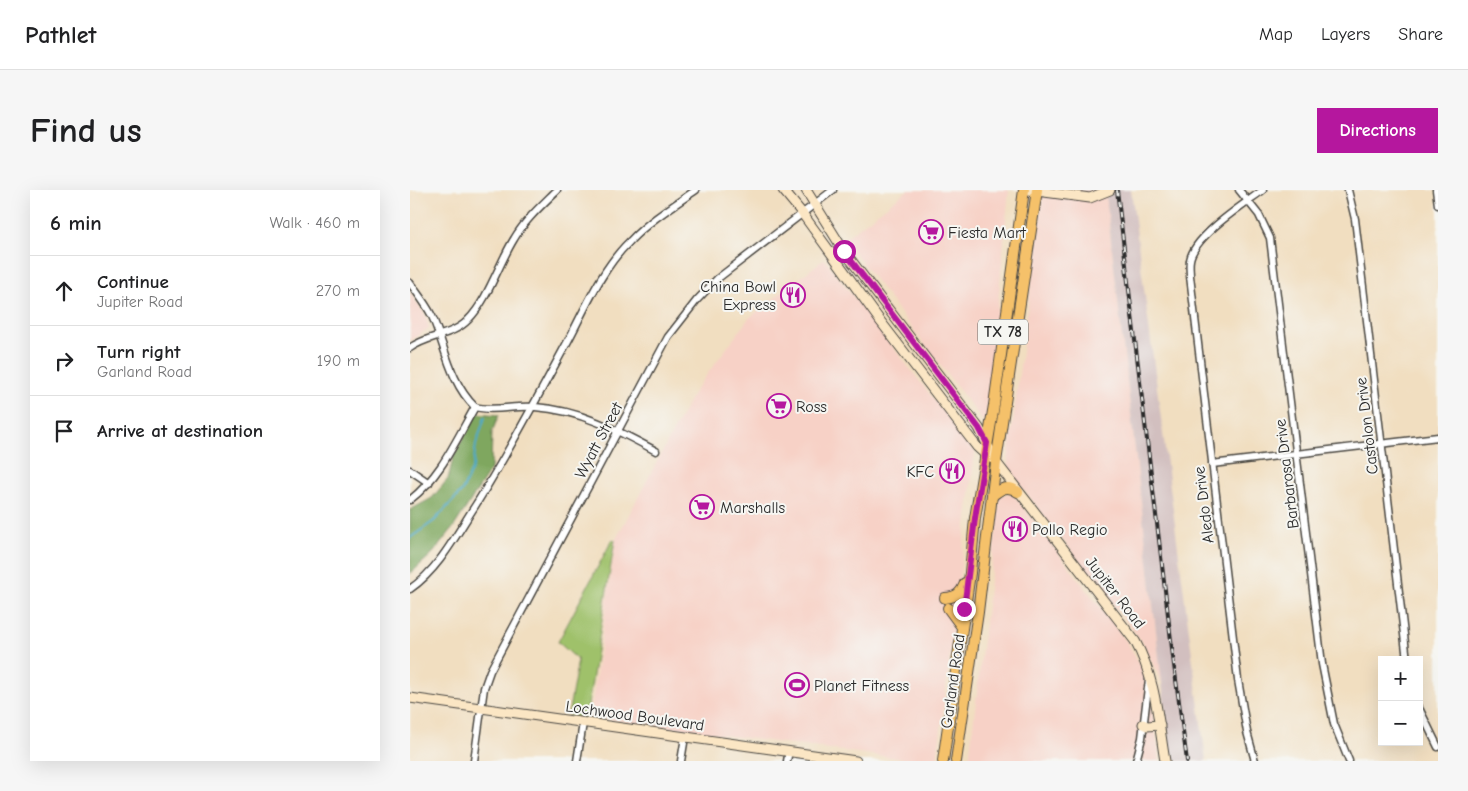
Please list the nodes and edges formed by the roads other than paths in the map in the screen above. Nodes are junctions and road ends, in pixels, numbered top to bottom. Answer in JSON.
{"nodes":[{"id":1,"x":557,"y":190,"type":"edge"},
{"id":2,"x":696,"y":190,"type":"edge"},
{"id":3,"x":783,"y":190,"type":"edge"},
{"id":4,"x":806,"y":190,"type":"edge"},
{"id":5,"x":833,"y":190,"type":"edge"},
{"id":6,"x":1024,"y":190,"type":"edge"},
{"id":7,"x":1034,"y":190,"type":"edge"},
{"id":8,"x":1100,"y":190,"type":"edge"},
{"id":9,"x":1110,"y":190,"type":"edge"},
{"id":10,"x":1240,"y":190,"type":"edge"},
{"id":11,"x":1263,"y":190,"type":"edge"},
{"id":12,"x":1348,"y":190,"type":"edge"},
{"id":13,"x":1436,"y":190,"type":"edge"},
{"id":14,"x":1080,"y":197,"type":"junction"},
{"id":15,"x":1248,"y":201,"type":"junction"},
{"id":16,"x":815,"y":204,"type":"junction"},
{"id":17,"x":1438,"y":205,"type":"edge"},
{"id":18,"x":802,"y":213,"type":"junction"},
{"id":19,"x":1013,"y":260,"type":"junction"},
{"id":20,"x":1026,"y":262,"type":"junction"},
{"id":21,"x":858,"y":270,"type":"junction"},
{"id":22,"x":850,"y":281,"type":"junction"},
{"id":23,"x":410,"y":283,"type":"edge"},
{"id":24,"x":439,"y":334,"type":"junction"},
{"id":25,"x":1001,"y":346,"type":"junction"},
{"id":26,"x":410,"y":348,"type":"edge"},
{"id":27,"x":1014,"y":348,"type":"junction"},
{"id":28,"x":927,"y":361,"type":"junction"},
{"id":29,"x":922,"y":374,"type":"junction"},
{"id":30,"x":533,"y":406,"type":"junction"},
{"id":31,"x":474,"y":407,"type":"junction"},
{"id":32,"x":618,"y":431,"type":"junction"},
{"id":33,"x":1438,"y":437,"type":"edge"},
{"id":34,"x":987,"y":443,"type":"junction"},
{"id":35,"x":1382,"y":444,"type":"junction"},
{"id":36,"x":656,"y":451,"type":"dead end"},
{"id":37,"x":1297,"y":454,"type":"junction"},
{"id":38,"x":985,"y":456,"type":"junction"},
{"id":39,"x":996,"y":462,"type":"junction"},
{"id":40,"x":1212,"y":464,"type":"junction"},
{"id":41,"x":410,"y":470,"type":"edge"},
{"id":42,"x":429,"y":483,"type":"junction"},
{"id":43,"x":1018,"y":492,"type":"junction"},
{"id":44,"x":992,"y":496,"type":"junction"},
{"id":45,"x":410,"y":500,"type":"edge"},
{"id":46,"x":970,"y":573,"type":"junction"},
{"id":47,"x":410,"y":589,"type":"edge"},
{"id":48,"x":962,"y":627,"type":"junction"},
{"id":49,"x":1407,"y":656,"type":"edge"},
{"id":50,"x":1150,"y":675,"type":"junction"},
{"id":51,"x":410,"y":698,"type":"edge"},
{"id":52,"x":482,"y":709,"type":"junction"},
{"id":53,"x":1423,"y":716,"type":"edge"},
{"id":54,"x":583,"y":723,"type":"junction"},
{"id":55,"x":1160,"y":723,"type":"junction"},
{"id":56,"x":1143,"y":724,"type":"junction"},
{"id":57,"x":685,"y":737,"type":"junction"},
{"id":58,"x":1438,"y":747,"type":"edge"},
{"id":59,"x":789,"y":751,"type":"junction"},
{"id":60,"x":474,"y":761,"type":"edge"},
{"id":61,"x":577,"y":761,"type":"edge"},
{"id":62,"x":681,"y":761,"type":"edge"},
{"id":63,"x":787,"y":761,"type":"edge"},
{"id":64,"x":850,"y":761,"type":"edge"},
{"id":65,"x":943,"y":761,"type":"edge"},
{"id":66,"x":956,"y":761,"type":"edge"},
{"id":67,"x":1136,"y":761,"type":"edge"},
{"id":68,"x":1165,"y":761,"type":"edge"},
{"id":69,"x":1255,"y":761,"type":"edge"},
{"id":70,"x":1349,"y":761,"type":"edge"}],
"edges":[{"from":1,"to":24,"type":"street"},
{"from":2,"to":30,"type":"street"},
{"from":3,"to":18,"type":"street","name":"Jupiter Road"},
{"from":4,"to":16,"type":"street","name":"Jupiter Road"},
{"from":5,"to":16,"type":"street","name":"Wyatt Street"},
{"from":6,"to":19,"type":"main road","name":"Garland Road","number":"TX 78"},
{"from":7,"to":14,"type":"street"},
{"from":7,"to":20,"type":"main road","name":"Garland Road","number":"TX 78"},
{"from":8,"to":14,"type":"street"},
{"from":9,"to":14,"type":"street"},
{"from":10,"to":15,"type":"street","name":"Barbarosa Drive"},
{"from":11,"to":15,"type":"street"},
{"from":12,"to":35,"type":"street","name":"Castolon Drive"},
{"from":13,"to":17,"type":"street"},
{"from":15,"to":37,"type":"street","name":"Barbarosa Drive"},
{"from":15,"to":40,"type":"street","name":"Aledo Drive"},
{"from":16,"to":18,"type":"street","name":"Wyatt Street"},
{"from":16,"to":21,"type":"street","name":"Jupiter Road"},
{"from":18,"to":22,"type":"street","name":"Jupiter Road"},
{"from":18,"to":32,"type":"street","name":"Wyatt Street"},
{"from":19,"to":20,"type":"main road"},
{"from":19,"to":25,"type":"main road","name":"Garland Road","number":"TX 78"},
{"from":20,"to":27,"type":"main road","name":"Garland Road","number":"TX 78"},
{"from":21,"to":22,"type":"street"},
{"from":21,"to":28,"type":"street","name":"Jupiter Road"},
{"from":22,"to":29,"type":"street","name":"Jupiter Road"},
{"from":23,"to":24,"type":"street"},
{"from":24,"to":26,"type":"street"},
{"from":24,"to":31,"type":"street"},
{"from":25,"to":27,"type":"main road"},
{"from":25,"to":34,"type":"main road","name":"Garland Road","number":"TX 78"},
{"from":27,"to":39,"type":"main road","name":"Garland Road","number":"TX 78"},
{"from":28,"to":29,"type":"street"},
{"from":28,"to":34,"type":"street","name":"Jupiter Road"},
{"from":29,"to":38,"type":"street","name":"Jupiter Road"},
{"from":30,"to":31,"type":"street"},
{"from":30,"to":32,"type":"street"},
{"from":30,"to":47,"type":"street"},
{"from":31,"to":42,"type":"street"},
{"from":32,"to":36,"type":"street"},
{"from":32,"to":52,"type":"street","name":"Wyatt Street"},
{"from":33,"to":35,"type":"street"},
{"from":34,"to":38,"type":"main road","name":"Garland Road","number":"TX 78"},
{"from":34,"to":39,"type":"street","name":"Jupiter Road"},
{"from":35,"to":37,"type":"street"},
{"from":35,"to":49,"type":"street","name":"Castolon Drive"},
{"from":37,"to":40,"type":"street"},
{"from":37,"to":70,"type":"street","name":"Barbarosa Drive"},
{"from":38,"to":39,"type":"street","name":"Jupiter Road"},
{"from":38,"to":46,"type":"main road","name":"Garland Road","number":"TX 78"},
{"from":39,"to":43,"type":"street","name":"Jupiter Road"},
{"from":39,"to":44,"type":"main road","name":"Garland Road","number":"TX 78"},
{"from":40,"to":69,"type":"street","name":"Aledo Drive"},
{"from":41,"to":42,"type":"street"},
{"from":42,"to":45,"type":"street"},
{"from":43,"to":44,"type":"main road"},
{"from":43,"to":50,"type":"street","name":"Jupiter Road"},
{"from":44,"to":66,"type":"main road","name":"Garland Road","number":"TX 78"},
{"from":46,"to":48,"type":"main road","name":"Garland Road","number":"TX 78"},
{"from":46,"to":48,"type":"main road"},
{"from":48,"to":65,"type":"main road","name":"Garland Road","number":"TX 78"},
{"from":50,"to":55,"type":"street","name":"Jupiter Road"},
{"from":50,"to":56,"type":"street"},
{"from":51,"to":52,"type":"street","name":"Lochwood Boulevard"},
{"from":52,"to":54,"type":"street","name":"Lochwood Boulevard"},
{"from":52,"to":60,"type":"street","name":"Wyatt Street"},
{"from":53,"to":58,"type":"street"},
{"from":54,"to":57,"type":"street","name":"Lochwood Boulevard"},
{"from":54,"to":61,"type":"street"},
{"from":55,"to":56,"type":"street"},
{"from":55,"to":68,"type":"street","name":"Jupiter Road"},
{"from":56,"to":67,"type":"street"},
{"from":57,"to":59,"type":"street","name":"Lochwood Boulevard"},
{"from":57,"to":62,"type":"street"},
{"from":59,"to":63,"type":"street"},
{"from":59,"to":64,"type":"street","name":"Lochwood Boulevard"}]}
